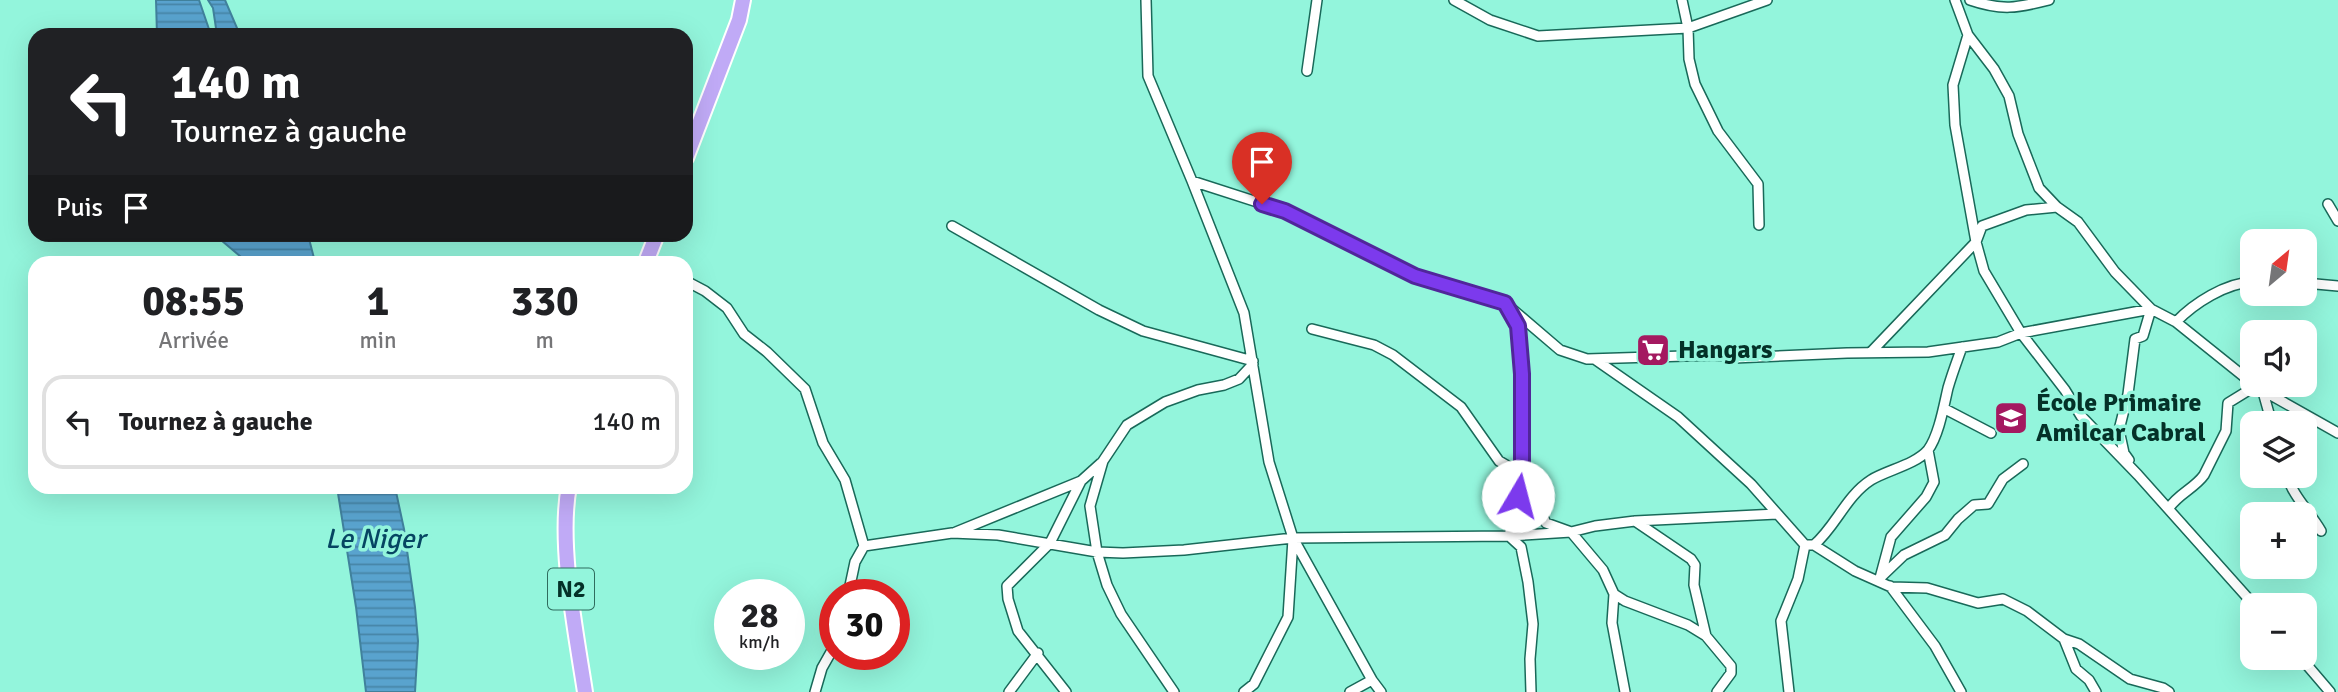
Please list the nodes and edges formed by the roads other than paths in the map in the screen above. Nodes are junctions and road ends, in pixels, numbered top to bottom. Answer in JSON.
{"nodes":[{"id":1,"x":743,"y":0,"type":"edge"},
{"id":2,"x":1146,"y":0,"type":"edge"},
{"id":3,"x":1317,"y":0,"type":"edge"},
{"id":4,"x":1454,"y":0,"type":"edge"},
{"id":5,"x":1682,"y":0,"type":"edge"},
{"id":6,"x":1767,"y":0,"type":"edge"},
{"id":7,"x":1955,"y":0,"type":"edge"},
{"id":8,"x":1970,"y":0,"type":"edge"},
{"id":9,"x":2049,"y":0,"type":"edge"},
{"id":10,"x":1688,"y":28,"type":"junction"},
{"id":11,"x":1968,"y":36,"type":"junction"},
{"id":12,"x":1307,"y":71,"type":"dead end"},
{"id":13,"x":693,"y":140,"type":"edge"},
{"id":14,"x":1192,"y":181,"type":"junction"},
{"id":15,"x":2328,"y":204,"type":"dead end"},
{"id":16,"x":2057,"y":207,"type":"junction"},
{"id":17,"x":2338,"y":221,"type":"edge"},
{"id":18,"x":1759,"y":225,"type":"dead end"},
{"id":19,"x":952,"y":226,"type":"dead end"},
{"id":20,"x":1976,"y":242,"type":"junction"},
{"id":21,"x":2317,"y":284,"type":"edge"},
{"id":22,"x":693,"y":285,"type":"edge"},
{"id":23,"x":2240,"y":285,"type":"edge"},
{"id":24,"x":2338,"y":286,"type":"edge"},
{"id":25,"x":1505,"y":303,"type":"junction"},
{"id":26,"x":2151,"y":309,"type":"junction"},
{"id":27,"x":2176,"y":322,"type":"junction"},
{"id":28,"x":1312,"y":329,"type":"dead end"},
{"id":29,"x":2021,"y":332,"type":"junction"},
{"id":30,"x":1962,"y":347,"type":"junction"},
{"id":31,"x":1871,"y":352,"type":"junction"},
{"id":32,"x":1596,"y":360,"type":"junction"},
{"id":33,"x":1253,"y":362,"type":"junction"},
{"id":34,"x":2240,"y":373,"type":"edge"},
{"id":35,"x":2240,"y":396,"type":"edge"},
{"id":36,"x":2272,"y":397,"type":"edge"},
{"id":37,"x":1945,"y":409,"type":"junction"},
{"id":38,"x":1991,"y":433,"type":"dead end"},
{"id":39,"x":2338,"y":433,"type":"edge"},
{"id":40,"x":1927,"y":450,"type":"junction"},
{"id":41,"x":1103,"y":461,"type":"junction"},
{"id":42,"x":2023,"y":464,"type":"dead end"},
{"id":43,"x":1522,"y":475,"type":"junction"},
{"id":44,"x":2138,"y":475,"type":"junction"},
{"id":45,"x":1081,"y":481,"type":"junction"},
{"id":46,"x":2290,"y":488,"type":"edge"},
{"id":47,"x":568,"y":494,"type":"edge"},
{"id":48,"x":2169,"y":508,"type":"junction"},
{"id":49,"x":1777,"y":514,"type":"junction"},
{"id":50,"x":1635,"y":521,"type":"junction"},
{"id":51,"x":2320,"y":531,"type":"dead end"},
{"id":52,"x":1571,"y":532,"type":"junction"},
{"id":53,"x":952,"y":533,"type":"junction"},
{"id":54,"x":1509,"y":536,"type":"junction"},
{"id":55,"x":1293,"y":538,"type":"junction"},
{"id":56,"x":1050,"y":543,"type":"junction"},
{"id":57,"x":1810,"y":545,"type":"junction"},
{"id":58,"x":864,"y":546,"type":"junction"},
{"id":59,"x":1097,"y":552,"type":"junction"},
{"id":60,"x":1880,"y":578,"type":"junction"},
{"id":61,"x":851,"y":579,"type":"edge"},
{"id":62,"x":1891,"y":587,"type":"junction"},
{"id":63,"x":2244,"y":593,"type":"edge"},
{"id":64,"x":1614,"y":594,"type":"junction"},
{"id":65,"x":1706,"y":636,"type":"junction"},
{"id":66,"x":2064,"y":639,"type":"junction"},
{"id":67,"x":1038,"y":653,"type":"junction"},
{"id":68,"x":821,"y":670,"type":"edge"},
{"id":69,"x":2311,"y":670,"type":"edge"},
{"id":70,"x":1372,"y":680,"type":"junction"},
{"id":71,"x":585,"y":692,"type":"edge"},
{"id":72,"x":815,"y":692,"type":"edge"},
{"id":73,"x":1009,"y":692,"type":"edge"},
{"id":74,"x":1066,"y":692,"type":"edge"},
{"id":75,"x":1174,"y":692,"type":"edge"},
{"id":76,"x":1244,"y":692,"type":"edge"},
{"id":77,"x":1350,"y":692,"type":"edge"},
{"id":78,"x":1381,"y":692,"type":"edge"},
{"id":79,"x":1531,"y":692,"type":"edge"},
{"id":80,"x":1625,"y":692,"type":"edge"},
{"id":81,"x":1717,"y":692,"type":"edge"},
{"id":82,"x":1789,"y":692,"type":"edge"},
{"id":83,"x":1961,"y":692,"type":"edge"},
{"id":84,"x":2096,"y":692,"type":"edge"},
{"id":85,"x":2169,"y":692,"type":"edge"},
{"id":86,"x":2330,"y":692,"type":"edge"}],
"edges":[{"from":1,"to":13,"type":"highway"},
{"from":2,"to":14,"type":"street"},
{"from":3,"to":12,"type":"street"},
{"from":4,"to":10,"type":"street"},
{"from":5,"to":10,"type":"street"},
{"from":6,"to":10,"type":"street"},
{"from":7,"to":11,"type":"street"},
{"from":8,"to":9,"type":"street"},
{"from":10,"to":18,"type":"street"},
{"from":11,"to":16,"type":"street"},
{"from":11,"to":20,"type":"street"},
{"from":14,"to":25,"type":"street"},
{"from":14,"to":33,"type":"street"},
{"from":15,"to":17,"type":"street"},
{"from":16,"to":20,"type":"street"},
{"from":16,"to":26,"type":"street"},
{"from":19,"to":33,"type":"street"},
{"from":20,"to":29,"type":"street"},
{"from":20,"to":31,"type":"street"},
{"from":21,"to":24,"type":"street"},
{"from":22,"to":58,"type":"street"},
{"from":23,"to":27,"type":"street"},
{"from":25,"to":32,"type":"street"},
{"from":25,"to":43,"type":"street"},
{"from":26,"to":27,"type":"street"},
{"from":26,"to":29,"type":"street"},
{"from":26,"to":44,"type":"street"},
{"from":27,"to":34,"type":"street"},
{"from":28,"to":43,"type":"street"},
{"from":29,"to":30,"type":"street"},
{"from":29,"to":44,"type":"street"},
{"from":30,"to":31,"type":"street"},
{"from":30,"to":37,"type":"street"},
{"from":31,"to":32,"type":"street"},
{"from":32,"to":49,"type":"street"},
{"from":33,"to":41,"type":"street"},
{"from":33,"to":55,"type":"street"},
{"from":35,"to":48,"type":"street"},
{"from":36,"to":39,"type":"street"},
{"from":37,"to":38,"type":"street"},
{"from":37,"to":40,"type":"street"},
{"from":40,"to":57,"type":"street"},
{"from":40,"to":60,"type":"street"},
{"from":41,"to":45,"type":"street"},
{"from":41,"to":59,"type":"street"},
{"from":42,"to":60,"type":"street"},
{"from":43,"to":52,"type":"street"},
{"from":43,"to":54,"type":"street"},
{"from":44,"to":48,"type":"street"},
{"from":45,"to":53,"type":"street"},
{"from":45,"to":56,"type":"street"},
{"from":46,"to":51,"type":"street"},
{"from":47,"to":71,"type":"highway","number":"N2"},
{"from":48,"to":63,"type":"street"},
{"from":49,"to":50,"type":"street"},
{"from":49,"to":57,"type":"street"},
{"from":50,"to":52,"type":"street"},
{"from":50,"to":65,"type":"street"},
{"from":52,"to":54,"type":"street"},
{"from":52,"to":64,"type":"street"},
{"from":53,"to":56,"type":"street"},
{"from":53,"to":58,"type":"street"},
{"from":54,"to":55,"type":"street"},
{"from":54,"to":79,"type":"street"},
{"from":55,"to":59,"type":"street"},
{"from":55,"to":70,"type":"street"},
{"from":55,"to":76,"type":"street"},
{"from":56,"to":59,"type":"street"},
{"from":56,"to":67,"type":"street"},
{"from":57,"to":62,"type":"street"},
{"from":57,"to":82,"type":"street"},
{"from":58,"to":61,"type":"street"},
{"from":59,"to":75,"type":"street"},
{"from":60,"to":62,"type":"street"},
{"from":62,"to":66,"type":"street"},
{"from":62,"to":83,"type":"street"},
{"from":64,"to":65,"type":"street"},
{"from":64,"to":80,"type":"street"},
{"from":65,"to":81,"type":"street"},
{"from":66,"to":84,"type":"street"},
{"from":66,"to":85,"type":"street"},
{"from":67,"to":73,"type":"street"},
{"from":67,"to":74,"type":"street"},
{"from":68,"to":72,"type":"street"},
{"from":69,"to":86,"type":"street"},
{"from":70,"to":77,"type":"street"},
{"from":70,"to":78,"type":"street"}]}
